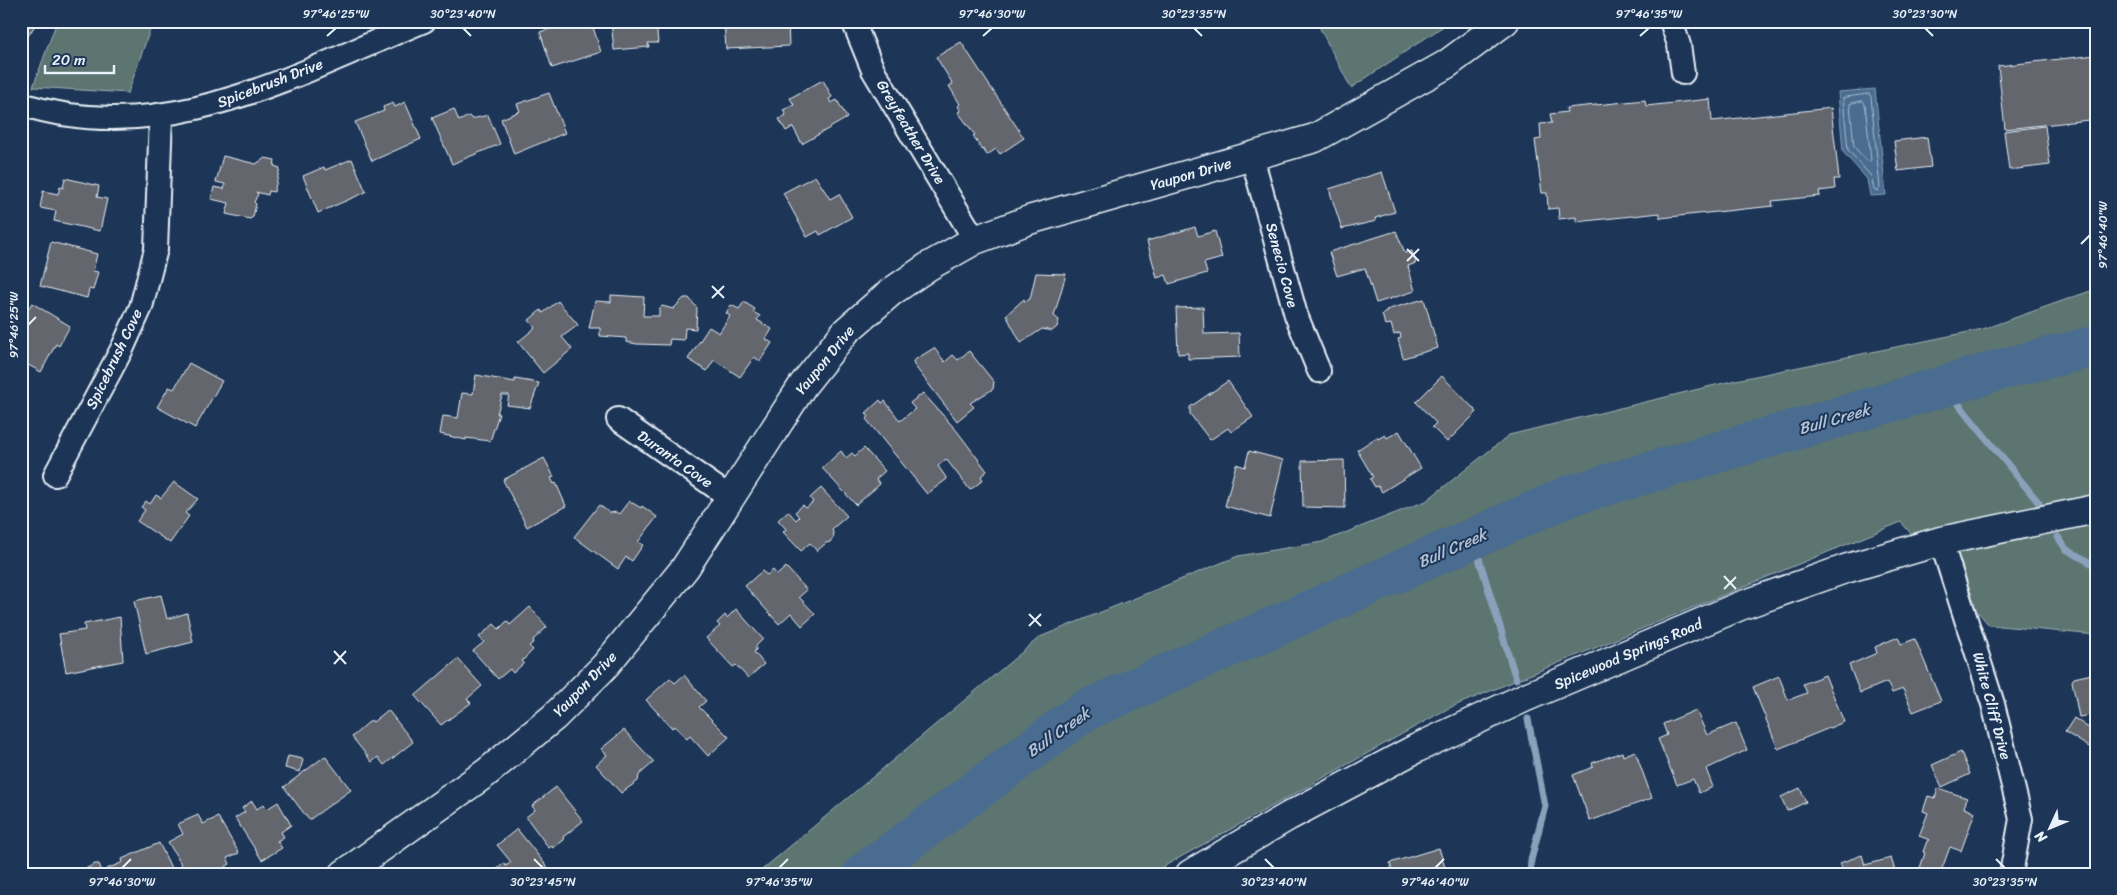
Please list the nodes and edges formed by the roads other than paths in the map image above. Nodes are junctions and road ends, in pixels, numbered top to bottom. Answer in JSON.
{"nodes":[{"id":1,"x":424,"y":21,"type":"edge"},
{"id":2,"x":852,"y":21,"type":"edge"},
{"id":3,"x":1505,"y":21,"type":"edge"},
{"id":4,"x":1671,"y":21,"type":"edge"},
{"id":5,"x":1684,"y":73,"type":"dead end"},
{"id":6,"x":21,"y":104,"type":"edge"},
{"id":7,"x":161,"y":116,"type":"junction"},
{"id":8,"x":1252,"y":157,"type":"junction"},
{"id":9,"x":975,"y":240,"type":"junction"},
{"id":10,"x":1319,"y":371,"type":"dead end"},
{"id":11,"x":618,"y":419,"type":"dead end"},
{"id":12,"x":55,"y":475,"type":"dead end"},
{"id":13,"x":731,"y":498,"type":"junction"},
{"id":14,"x":2096,"y":509,"type":"edge"},
{"id":15,"x":1941,"y":542,"type":"junction"},
{"id":16,"x":344,"y":874,"type":"edge"},
{"id":17,"x":1190,"y":874,"type":"edge"},
{"id":18,"x":2011,"y":874,"type":"edge"}],
"edges":[{"from":1,"to":7,"type":"street","name":"Spicebrush Drive"},
{"from":2,"to":9,"type":"street","name":"Greyfeather Drive"},
{"from":3,"to":8,"type":"street","name":"Yaupon Drive"},
{"from":4,"to":5,"type":"street"},
{"from":6,"to":7,"type":"street","name":"Spicebrush Drive"},
{"from":7,"to":12,"type":"street","name":"Spicebrush Cove"},
{"from":8,"to":9,"type":"street","name":"Yaupon Drive"},
{"from":8,"to":10,"type":"street","name":"Senecio Cove"},
{"from":9,"to":13,"type":"street","name":"Yaupon Drive"},
{"from":11,"to":13,"type":"street","name":"Duranta Cove"},
{"from":13,"to":16,"type":"street","name":"Yaupon Drive"},
{"from":14,"to":15,"type":"street","name":"Spicewood Springs Road"},
{"from":15,"to":17,"type":"street","name":"Spicewood Springs Road"},
{"from":15,"to":18,"type":"street","name":"White Cliff Drive"}]}
